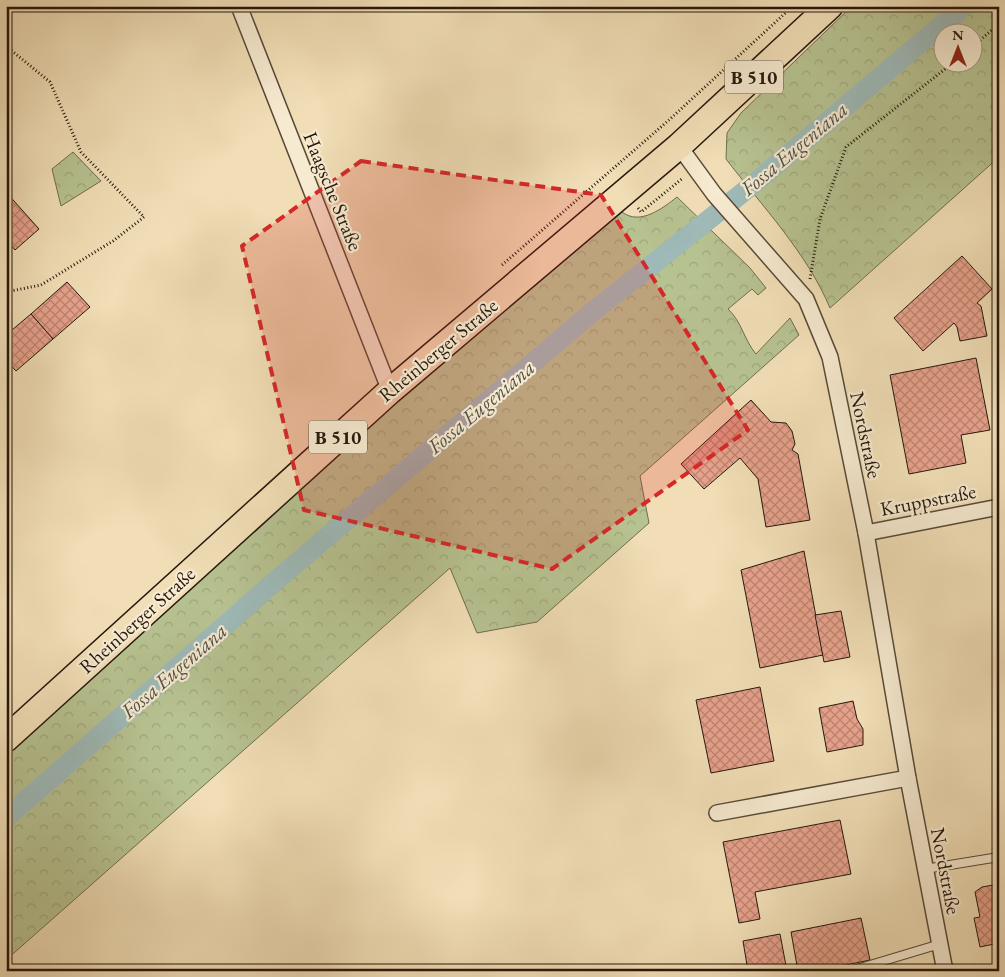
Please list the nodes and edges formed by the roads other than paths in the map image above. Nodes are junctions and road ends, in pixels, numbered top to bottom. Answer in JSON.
{"nodes":[{"id":1,"x":239,"y":6,"type":"edge"},
{"id":2,"x":830,"y":6,"type":"edge"},
{"id":3,"x":679,"y":146,"type":"junction"},
{"id":4,"x":390,"y":391,"type":"junction"},
{"id":5,"x":999,"y":507,"type":"edge"},
{"id":6,"x":866,"y":533,"type":"junction"},
{"id":7,"x":6,"y":739,"type":"edge"},
{"id":8,"x":908,"y":778,"type":"junction"},
{"id":9,"x":717,"y":813,"type":"dead end"},
{"id":10,"x":999,"y":857,"type":"edge"},
{"id":11,"x":925,"y":869,"type":"junction"},
{"id":12,"x":940,"y":944,"type":"junction"},
{"id":13,"x":850,"y":971,"type":"edge"},
{"id":14,"x":945,"y":971,"type":"edge"}],
"edges":[{"from":1,"to":4,"type":"street","name":"Haagsche Straße"},
{"from":2,"to":3,"type":"main road","name":"Rheinberger Straße","number":"B 510"},
{"from":3,"to":4,"type":"main road","name":"Rheinberger Straße","number":"B 510"},
{"from":3,"to":6,"type":"street","name":"Nordstraße"},
{"from":4,"to":7,"type":"main road","name":"Rheinberger Straße","number":"B 510"},
{"from":5,"to":6,"type":"street","name":"Kruppstraße"},
{"from":6,"to":8,"type":"street","name":"Nordstraße"},
{"from":8,"to":9,"type":"street"},
{"from":8,"to":11,"type":"street","name":"Nordstraße"},
{"from":10,"to":11,"type":"lane"},
{"from":11,"to":12,"type":"street","name":"Nordstraße"},
{"from":12,"to":13,"type":"lane"},
{"from":12,"to":14,"type":"street","name":"Nordstraße"}]}
